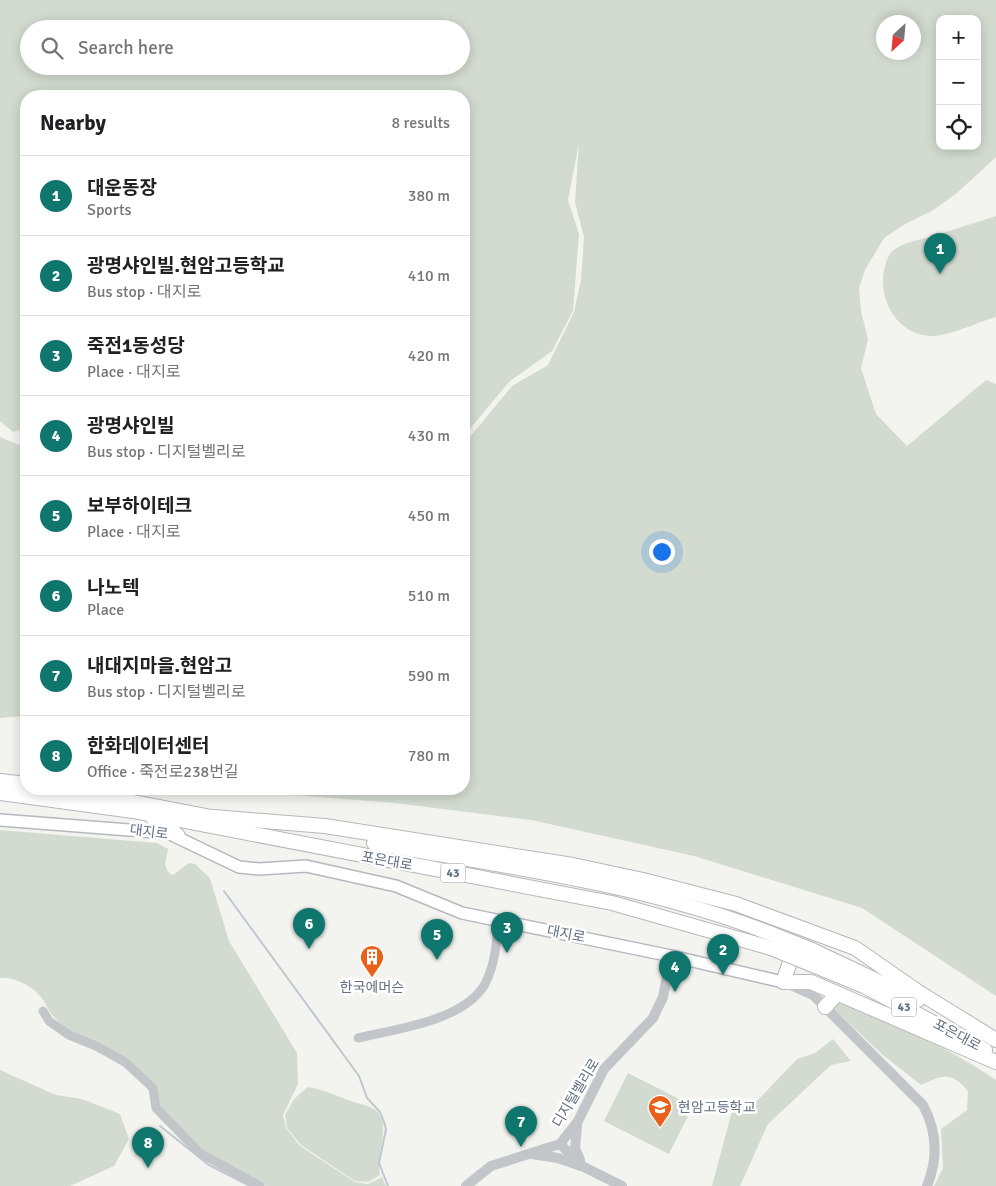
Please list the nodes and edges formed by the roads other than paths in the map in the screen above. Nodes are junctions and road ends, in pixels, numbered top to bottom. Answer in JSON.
{"nodes":[{"id":1,"x":0,"y":781,"type":"edge"},
{"id":2,"x":20,"y":783,"type":"edge"},
{"id":3,"x":0,"y":793,"type":"edge"},
{"id":4,"x":98,"y":795,"type":"edge"},
{"id":5,"x":133,"y":811,"type":"junction"},
{"id":6,"x":214,"y":817,"type":"junction"},
{"id":7,"x":0,"y":820,"type":"edge"},
{"id":8,"x":178,"y":836,"type":"junction"},
{"id":9,"x":498,"y":921,"type":"junction"},
{"id":10,"x":803,"y":927,"type":"junction"},
{"id":11,"x":771,"y":941,"type":"junction"},
{"id":12,"x":671,"y":956,"type":"junction"},
{"id":13,"x":810,"y":956,"type":"junction"},
{"id":14,"x":782,"y":982,"type":"junction"},
{"id":15,"x":837,"y":994,"type":"junction"},
{"id":16,"x":825,"y":1007,"type":"junction"},
{"id":17,"x":43,"y":1011,"type":"dead end"},
{"id":18,"x":358,"y":1038,"type":"dead end"},
{"id":19,"x":996,"y":1041,"type":"edge"},
{"id":20,"x":996,"y":1056,"type":"edge"},
{"id":21,"x":996,"y":1062,"type":"edge"},
{"id":22,"x":578,"y":1121,"type":"junction"},
{"id":23,"x":560,"y":1144,"type":"junction"},
{"id":24,"x":528,"y":1154,"type":"junction"},
{"id":25,"x":582,"y":1166,"type":"junction"},
{"id":26,"x":260,"y":1186,"type":"edge"},
{"id":27,"x":466,"y":1186,"type":"edge"},
{"id":28,"x":622,"y":1186,"type":"edge"},
{"id":29,"x":927,"y":1186,"type":"edge"}],
"edges":[{"from":1,"to":2,"type":"highway"},
{"from":3,"to":5,"type":"highway","name":"포은대로","number":"43"},
{"from":4,"to":6,"type":"highway","name":"포은대로","number":"43"},
{"from":5,"to":8,"type":"highway"},
{"from":5,"to":11,"type":"highway","name":"포은대로","number":"43"},
{"from":6,"to":10,"type":"highway"},
{"from":6,"to":11,"type":"highway","name":"포은대로","number":"43"},
{"from":7,"to":8,"type":"main road","name":"대지로"},
{"from":8,"to":9,"type":"main road","name":"대지로"},
{"from":9,"to":12,"type":"main road","name":"대지로"},
{"from":9,"to":18,"type":"street"},
{"from":10,"to":14,"type":"highway"},
{"from":10,"to":19,"type":"highway"},
{"from":11,"to":13,"type":"highway","number":"43","bridge":true},
{"from":12,"to":14,"type":"main road","name":"대지로"},
{"from":12,"to":22,"type":"street","name":"디지털벨리로"},
{"from":13,"to":19,"type":"highway","name":"포은대로","number":"43"},
{"from":13,"to":20,"type":"highway","name":"포은대로","number":"43"},
{"from":14,"to":15,"type":"highway"},
{"from":14,"to":16,"type":"street","name":"대지로"},
{"from":15,"to":16,"type":"highway"},
{"from":15,"to":21,"type":"highway"},
{"from":16,"to":29,"type":"street","name":"대지로"},
{"from":17,"to":26,"type":"street"},
{"from":22,"to":23,"type":"street","name":"디지털벨리로"},
{"from":22,"to":25,"type":"street"},
{"from":23,"to":24,"type":"street","name":"디지털벨리로"},
{"from":23,"to":25,"type":"street","name":"디지털벨리로"},
{"from":24,"to":25,"type":"street"},
{"from":24,"to":27,"type":"street","name":"디지털벨리로"},
{"from":25,"to":28,"type":"street","name":"디지털벨리로"}]}
